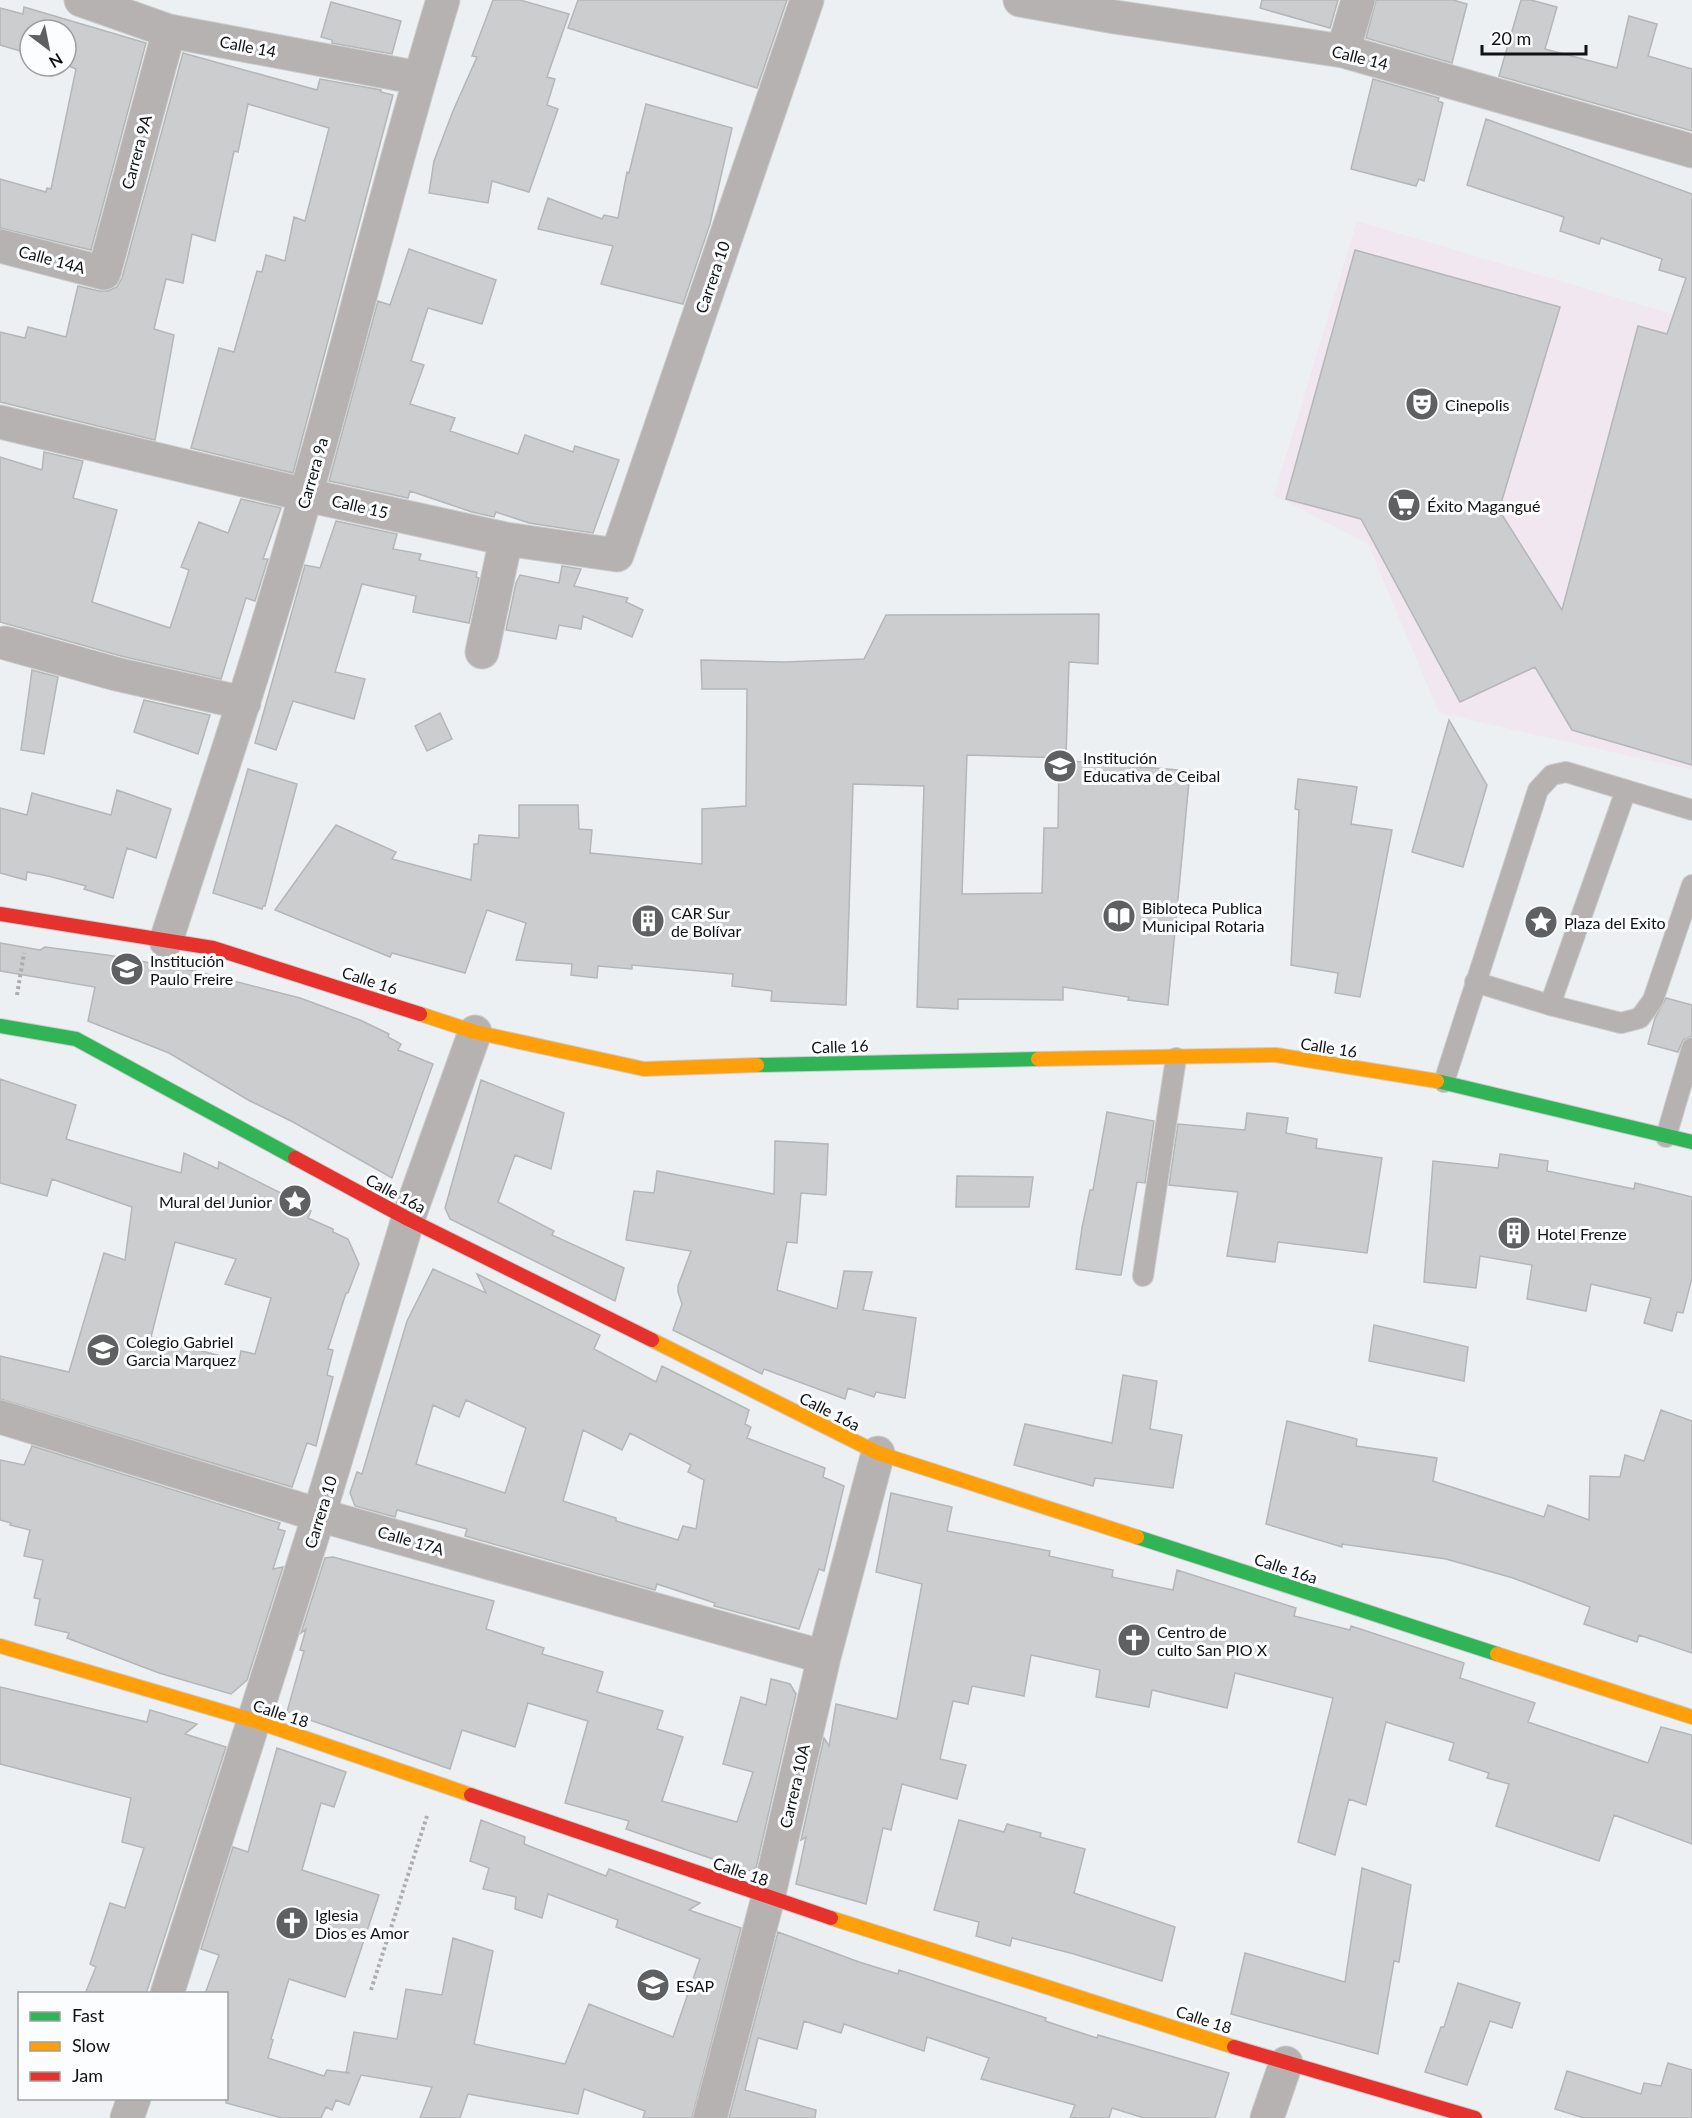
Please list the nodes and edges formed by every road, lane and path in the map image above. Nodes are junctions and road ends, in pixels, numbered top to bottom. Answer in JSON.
{"nodes":[{"id":1,"x":81,"y":0,"type":"edge"},
{"id":2,"x":443,"y":0,"type":"edge"},
{"id":3,"x":807,"y":0,"type":"edge"},
{"id":4,"x":1020,"y":0,"type":"edge"},
{"id":5,"x":1358,"y":0,"type":"edge"},
{"id":6,"x":1117,"y":8,"type":"edge"},
{"id":7,"x":169,"y":31,"type":"junction"},
{"id":8,"x":1343,"y":51,"type":"junction"},
{"id":9,"x":419,"y":78,"type":"junction"},
{"id":10,"x":1692,"y":151,"type":"edge"},
{"id":11,"x":0,"y":246,"type":"edge"},
{"id":12,"x":104,"y":273,"type":"joint"},
{"id":13,"x":0,"y":422,"type":"edge"},
{"id":14,"x":306,"y":495,"type":"junction"},
{"id":15,"x":506,"y":539,"type":"junction"},
{"id":16,"x":617,"y":555,"type":"joint"},
{"id":17,"x":5,"y":643,"type":"dead end"},
{"id":18,"x":482,"y":652,"type":"dead end"},
{"id":19,"x":244,"y":703,"type":"junction"},
{"id":20,"x":1626,"y":790,"type":"junction"},
{"id":21,"x":1692,"y":810,"type":"edge"},
{"id":22,"x":1692,"y":885,"type":"edge"},
{"id":23,"x":0,"y":914,"type":"edge"},
{"id":24,"x":30,"y":919,"type":"junction"},
{"id":25,"x":166,"y":941,"type":"junction"},
{"id":26,"x":1475,"y":982,"type":"junction"},
{"id":27,"x":1550,"y":1005,"type":"junction"},
{"id":28,"x":5,"y":1027,"type":"edge"},
{"id":29,"x":475,"y":1032,"type":"junction"},
{"id":30,"x":1692,"y":1048,"type":"edge"},
{"id":31,"x":1176,"y":1058,"type":"junction"},
{"id":32,"x":1444,"y":1082,"type":"junction"},
{"id":33,"x":1666,"y":1137,"type":"junction"},
{"id":34,"x":1692,"y":1142,"type":"edge"},
{"id":35,"x":408,"y":1219,"type":"junction"},
{"id":36,"x":1143,"y":1276,"type":"dead end"},
{"id":37,"x":0,"y":1417,"type":"edge"},
{"id":38,"x":878,"y":1453,"type":"junction"},
{"id":39,"x":320,"y":1515,"type":"junction"},
{"id":40,"x":0,"y":1646,"type":"edge"},
{"id":41,"x":824,"y":1657,"type":"junction"},
{"id":42,"x":1692,"y":1717,"type":"edge"},
{"id":43,"x":255,"y":1721,"type":"junction"},
{"id":44,"x":437,"y":1784,"type":"junction"},
{"id":45,"x":768,"y":1898,"type":"junction"},
{"id":46,"x":371,"y":1990,"type":"dead end"},
{"id":47,"x":168,"y":1992,"type":"edge"},
{"id":48,"x":1286,"y":2063,"type":"junction"},
{"id":49,"x":133,"y":2100,"type":"edge"},
{"id":50,"x":127,"y":2118,"type":"edge"},
{"id":51,"x":710,"y":2118,"type":"edge"},
{"id":52,"x":1267,"y":2118,"type":"edge"},
{"id":53,"x":1475,"y":2118,"type":"edge"}],
"edges":[{"from":1,"to":7,"type":"street","name":"Calle 14"},
{"from":2,"to":9,"type":"street","name":"Carrera 9a"},
{"from":3,"to":16,"type":"street","name":"Carrera 10"},
{"from":4,"to":6,"type":"street","name":"Calle 14"},
{"from":5,"to":8,"type":"street"},
{"from":6,"to":8,"type":"street","name":"Calle 14"},
{"from":7,"to":9,"type":"street","name":"Calle 14"},
{"from":7,"to":12,"type":"street","name":"Carrera 9A"},
{"from":8,"to":10,"type":"street","name":"Calle 14"},
{"from":9,"to":14,"type":"street","name":"Carrera 9a"},
{"from":11,"to":12,"type":"street","name":"Calle 14A"},
{"from":13,"to":14,"type":"street","name":"Calle 15"},
{"from":14,"to":15,"type":"street","name":"Calle 15"},
{"from":14,"to":19,"type":"street","name":"Carrera 9a"},
{"from":15,"to":16,"type":"street","name":"Calle 15"},
{"from":15,"to":18,"type":"street"},
{"from":17,"to":19,"type":"street"},
{"from":19,"to":25,"type":"street","name":"Carrera 9a"},
{"from":20,"to":21,"type":"lane"},
{"from":20,"to":26,"type":"lane"},
{"from":20,"to":27,"type":"lane"},
{"from":22,"to":27,"type":"lane"},
{"from":23,"to":24,"type":"main road","name":"Calle 16"},
{"from":24,"to":25,"type":"main road","name":"Calle 16"},
{"from":24,"to":28,"type":"path"},
{"from":25,"to":29,"type":"main road","name":"Calle 16"},
{"from":26,"to":27,"type":"lane"},
{"from":26,"to":32,"type":"lane"},
{"from":28,"to":35,"type":"main road","name":"Calle 16a"},
{"from":29,"to":31,"type":"main road","name":"Calle 16"},
{"from":29,"to":35,"type":"street","name":"Carrera 10"},
{"from":30,"to":33,"type":"lane"},
{"from":31,"to":32,"type":"main road","name":"Calle 16"},
{"from":31,"to":36,"type":"lane"},
{"from":32,"to":33,"type":"main road","name":"Calle 16"},
{"from":33,"to":34,"type":"main road","name":"Calle 16"},
{"from":35,"to":38,"type":"main road","name":"Calle 16a"},
{"from":35,"to":39,"type":"street","name":"Carrera 10"},
{"from":37,"to":39,"type":"street","name":"Calle 17A"},
{"from":38,"to":41,"type":"street","name":"Carrera 10A"},
{"from":38,"to":42,"type":"main road","name":"Calle 16a"},
{"from":39,"to":41,"type":"street","name":"Calle 17A"},
{"from":39,"to":43,"type":"street","name":"Carrera 10"},
{"from":40,"to":43,"type":"main road","name":"Calle 18"},
{"from":41,"to":45,"type":"street","name":"Carrera 10A"},
{"from":43,"to":44,"type":"main road","name":"Calle 18"},
{"from":43,"to":47,"type":"street","name":"Carrera 10"},
{"from":44,"to":45,"type":"main road","name":"Calle 18"},
{"from":44,"to":46,"type":"path"},
{"from":45,"to":48,"type":"main road","name":"Calle 18"},
{"from":45,"to":51,"type":"street","name":"Carrera 10A"},
{"from":48,"to":52,"type":"street"},
{"from":48,"to":53,"type":"main road","name":"Calle 18"},
{"from":49,"to":50,"type":"street"}]}
